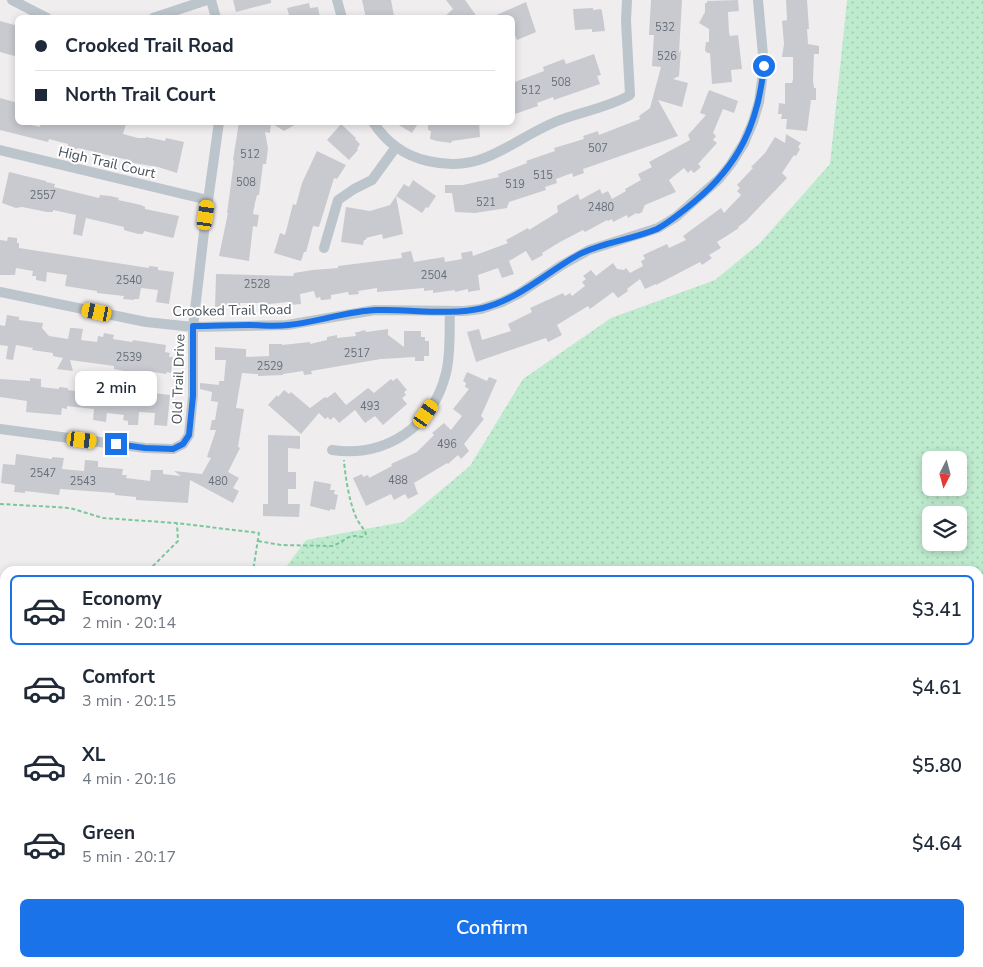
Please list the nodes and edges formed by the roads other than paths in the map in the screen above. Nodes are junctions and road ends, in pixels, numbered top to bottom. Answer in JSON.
{"nodes":[{"id":1,"x":12,"y":0,"type":"edge"},
{"id":2,"x":207,"y":0,"type":"edge"},
{"id":3,"x":211,"y":0,"type":"edge"},
{"id":4,"x":337,"y":0,"type":"edge"},
{"id":5,"x":627,"y":0,"type":"edge"},
{"id":6,"x":758,"y":0,"type":"edge"},
{"id":7,"x":41,"y":15,"type":"edge"},
{"id":8,"x":162,"y":15,"type":"edge"},
{"id":9,"x":215,"y":15,"type":"edge"},
{"id":10,"x":341,"y":15,"type":"edge"},
{"id":11,"x":219,"y":125,"type":"edge"},
{"id":12,"x":375,"y":125,"type":"edge"},
{"id":13,"x":396,"y":147,"type":"junction"},
{"id":14,"x":0,"y":150,"type":"edge"},
{"id":15,"x":208,"y":200,"type":"junction"},
{"id":16,"x":324,"y":248,"type":"dead end"},
{"id":17,"x":0,"y":292,"type":"edge"},
{"id":18,"x":450,"y":312,"type":"junction"},
{"id":19,"x":193,"y":326,"type":"junction"},
{"id":20,"x":0,"y":429,"type":"edge"},
{"id":21,"x":332,"y":450,"type":"dead end"}],
"edges":[{"from":1,"to":7,"type":"street"},
{"from":2,"to":8,"type":"street"},
{"from":3,"to":9,"type":"street"},
{"from":4,"to":10,"type":"street"},
{"from":5,"to":13,"type":"street"},
{"from":6,"to":18,"type":"street","name":"Crooked Trail Road"},
{"from":11,"to":15,"type":"street","name":"Old Trail Drive"},
{"from":12,"to":13,"type":"street"},
{"from":13,"to":16,"type":"street"},
{"from":14,"to":15,"type":"street","name":"High Trail Court"},
{"from":15,"to":19,"type":"street","name":"Old Trail Drive"},
{"from":17,"to":19,"type":"street","name":"Crooked Trail Road"},
{"from":18,"to":19,"type":"street","name":"Crooked Trail Road"},
{"from":18,"to":21,"type":"street"},
{"from":19,"to":20,"type":"street","name":"Old Trail Drive"}]}
